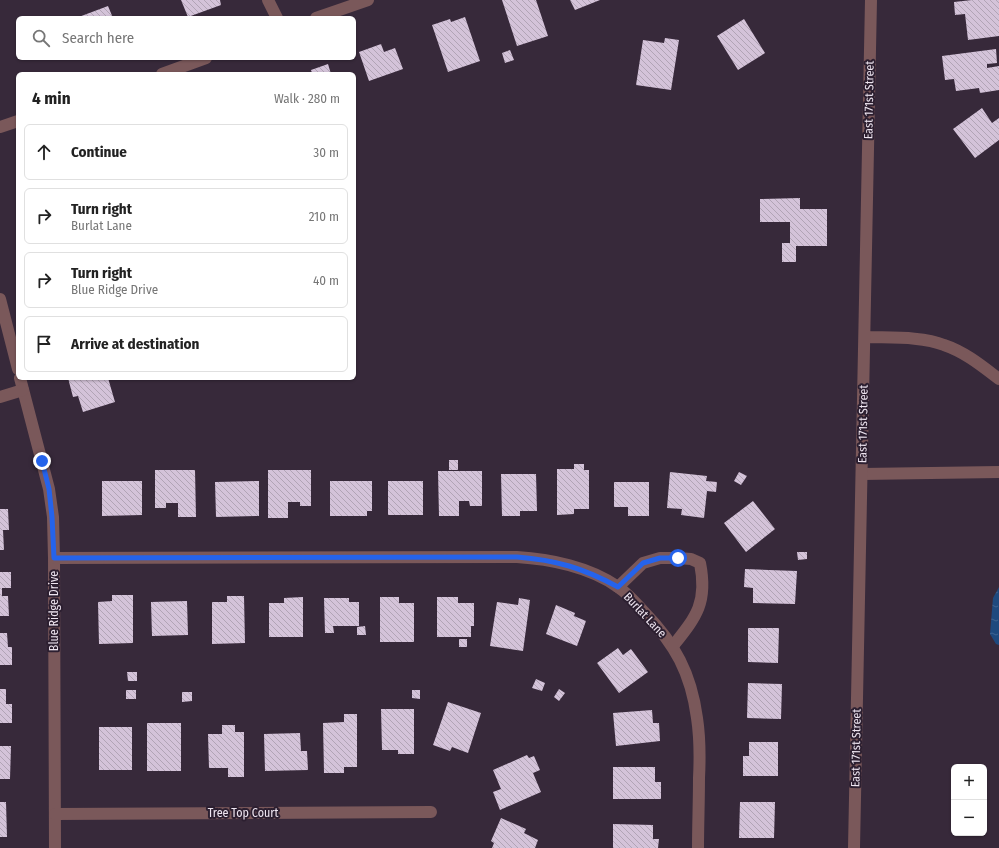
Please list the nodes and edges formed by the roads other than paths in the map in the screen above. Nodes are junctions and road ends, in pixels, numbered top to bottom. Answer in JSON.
{"nodes":[{"id":1,"x":268,"y":0,"type":"edge"},
{"id":2,"x":368,"y":0,"type":"edge"},
{"id":3,"x":871,"y":0,"type":"edge"},
{"id":4,"x":276,"y":16,"type":"edge"},
{"id":5,"x":322,"y":16,"type":"edge"},
{"id":6,"x":200,"y":60,"type":"edge"},
{"id":7,"x":168,"y":72,"type":"edge"},
{"id":8,"x":16,"y":122,"type":"edge"},
{"id":9,"x":0,"y":127,"type":"edge"},
{"id":10,"x":0,"y":300,"type":"edge"},
{"id":11,"x":865,"y":338,"type":"junction"},
{"id":12,"x":16,"y":361,"type":"edge"},
{"id":13,"x":999,"y":379,"type":"edge"},
{"id":14,"x":20,"y":380,"type":"edge"},
{"id":15,"x":23,"y":390,"type":"junction"},
{"id":16,"x":0,"y":397,"type":"edge"},
{"id":17,"x":999,"y":472,"type":"edge"},
{"id":18,"x":862,"y":474,"type":"junction"},
{"id":19,"x":54,"y":558,"type":"junction"},
{"id":20,"x":618,"y":587,"type":"junction"},
{"id":21,"x":673,"y":646,"type":"junction"},
{"id":22,"x":431,"y":812,"type":"dead end"},
{"id":23,"x":55,"y":814,"type":"junction"},
{"id":24,"x":55,"y":848,"type":"edge"},
{"id":25,"x":698,"y":848,"type":"edge"},
{"id":26,"x":854,"y":848,"type":"edge"}],
"edges":[{"from":1,"to":4,"type":"street"},
{"from":2,"to":5,"type":"street"},
{"from":3,"to":11,"type":"street","name":"East 171st Street"},
{"from":6,"to":7,"type":"street"},
{"from":8,"to":9,"type":"street"},
{"from":10,"to":12,"type":"street"},
{"from":11,"to":13,"type":"street"},
{"from":11,"to":18,"type":"street","name":"East 171st Street"},
{"from":14,"to":15,"type":"street","name":"Blue Ridge Drive"},
{"from":15,"to":16,"type":"street"},
{"from":15,"to":19,"type":"street","name":"Blue Ridge Drive"},
{"from":17,"to":18,"type":"street"},
{"from":18,"to":26,"type":"street","name":"East 171st Street"},
{"from":19,"to":20,"type":"street","name":"Burlat Lane"},
{"from":19,"to":23,"type":"street","name":"Blue Ridge Drive"},
{"from":20,"to":21,"type":"street","name":"Burlat Lane"},
{"from":20,"to":21,"type":"street"},
{"from":21,"to":25,"type":"street","name":"Burlat Lane"},
{"from":22,"to":23,"type":"street","name":"Tree Top Court"},
{"from":23,"to":24,"type":"street","name":"Blue Ridge Drive"}]}
